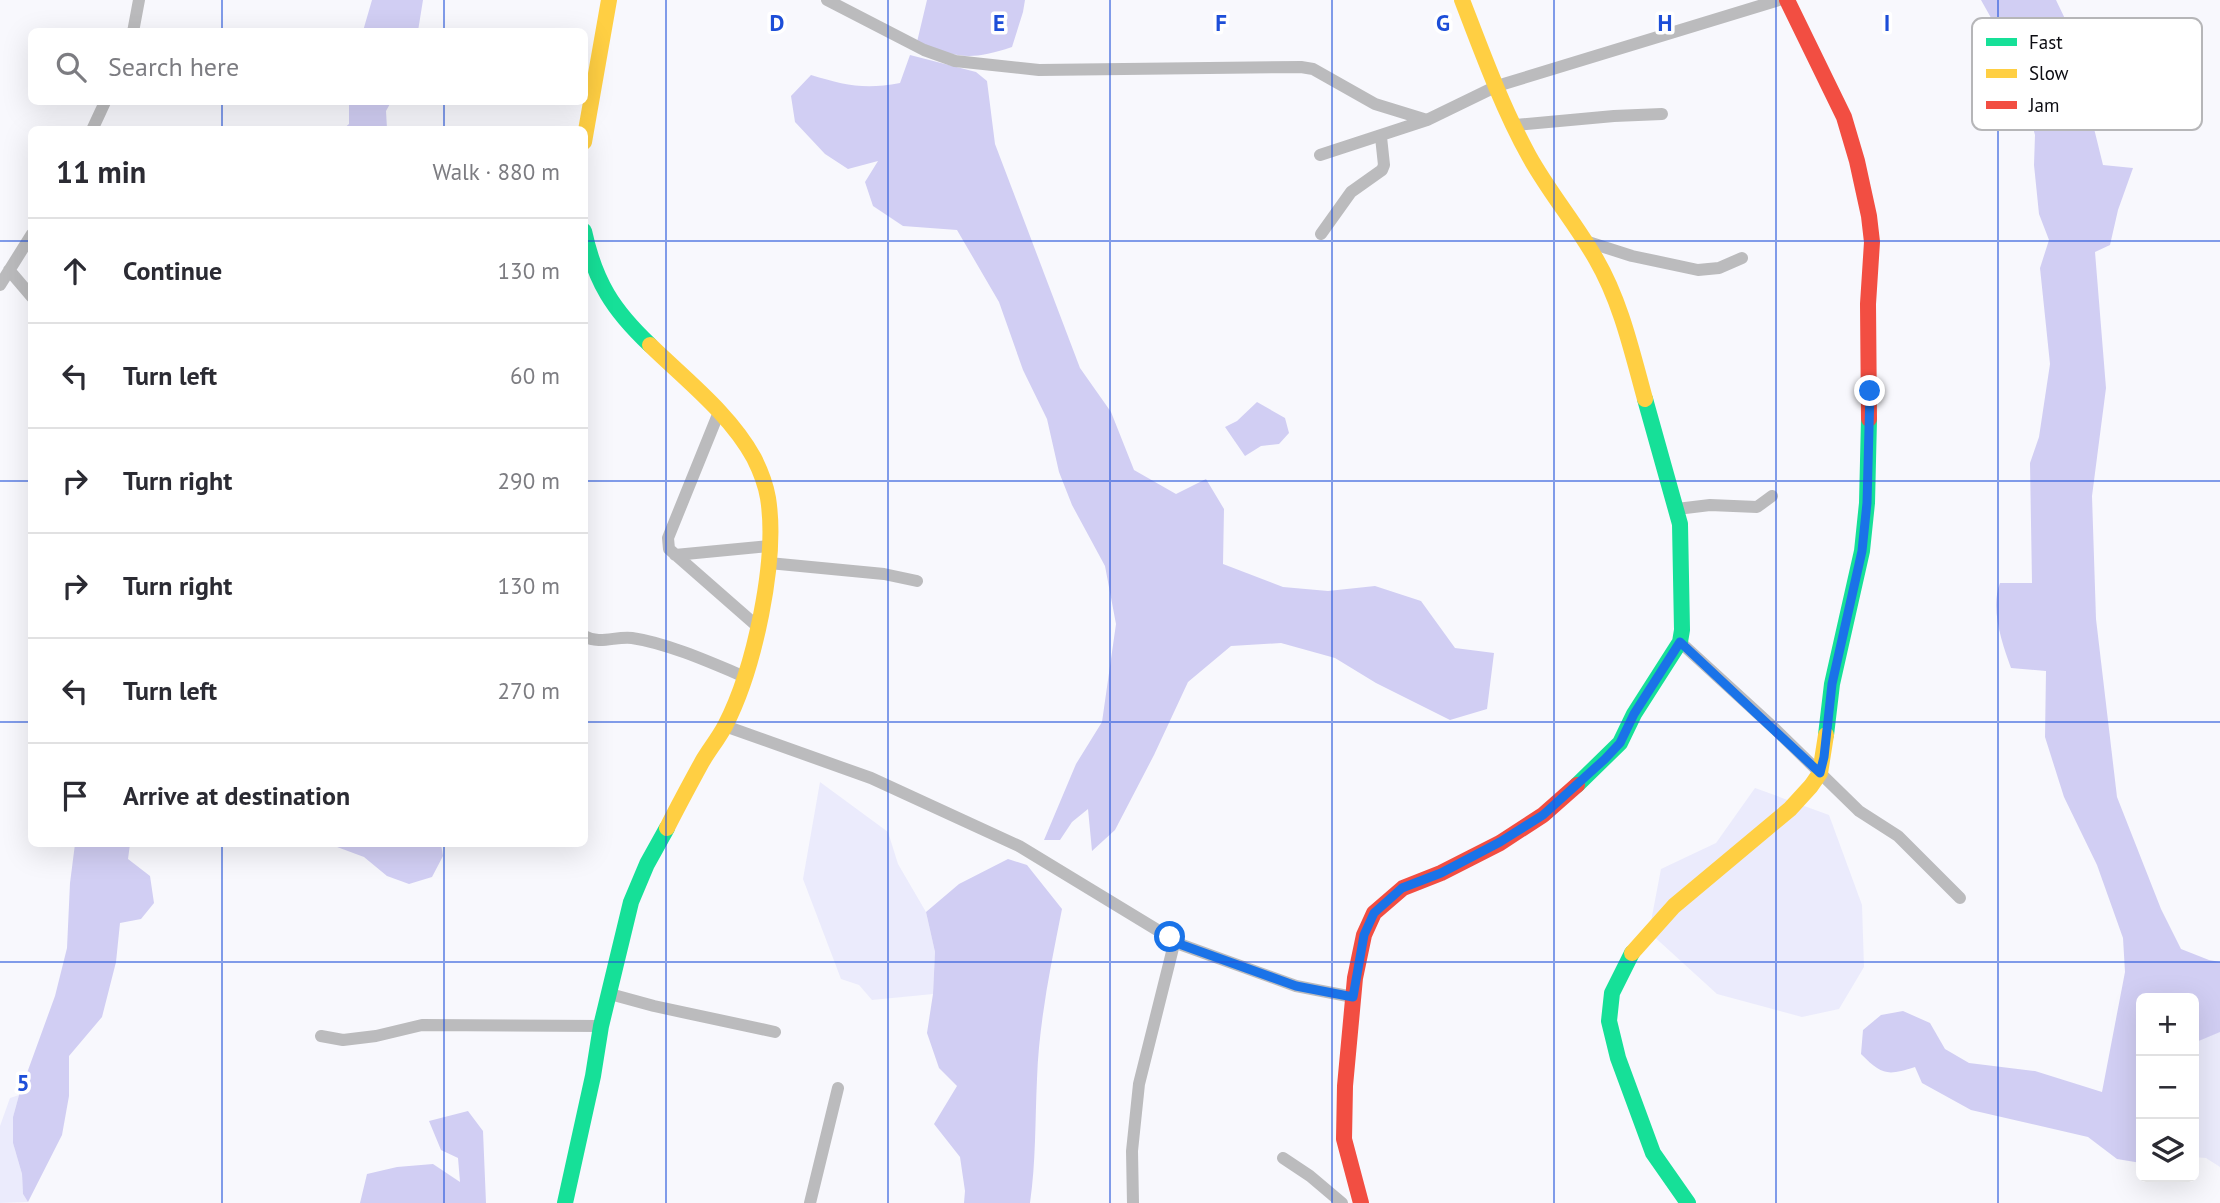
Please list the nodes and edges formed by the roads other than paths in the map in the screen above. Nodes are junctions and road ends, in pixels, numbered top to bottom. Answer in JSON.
{"nodes":[{"id":1,"x":139,"y":0,"type":"edge"},
{"id":2,"x":609,"y":0,"type":"edge"},
{"id":3,"x":827,"y":0,"type":"edge"},
{"id":4,"x":1462,"y":0,"type":"edge"},
{"id":5,"x":1779,"y":0,"type":"edge"},
{"id":6,"x":1787,"y":0,"type":"edge"},
{"id":7,"x":134,"y":28,"type":"edge"},
{"id":8,"x":1497,"y":86,"type":"junction"},
{"id":9,"x":104,"y":105,"type":"edge"},
{"id":10,"x":1662,"y":114,"type":"dead end"},
{"id":11,"x":1427,"y":120,"type":"junction"},
{"id":12,"x":1515,"y":125,"type":"junction"},
{"id":13,"x":94,"y":126,"type":"edge"},
{"id":14,"x":587,"y":126,"type":"edge"},
{"id":15,"x":1381,"y":137,"type":"junction"},
{"id":16,"x":1320,"y":155,"type":"dead end"},
{"id":17,"x":1321,"y":234,"type":"dead end"},
{"id":18,"x":28,"y":240,"type":"edge"},
{"id":19,"x":1585,"y":241,"type":"junction"},
{"id":20,"x":588,"y":254,"type":"edge"},
{"id":21,"x":1742,"y":258,"type":"dead end"},
{"id":22,"x":9,"y":270,"type":"junction"},
{"id":23,"x":0,"y":285,"type":"edge"},
{"id":24,"x":28,"y":292,"type":"edge"},
{"id":25,"x":719,"y":412,"type":"junction"},
{"id":26,"x":1772,"y":496,"type":"dead end"},
{"id":27,"x":1677,"y":509,"type":"junction"},
{"id":28,"x":769,"y":546,"type":"junction"},
{"id":29,"x":675,"y":555,"type":"junction"},
{"id":30,"x":769,"y":564,"type":"junction"},
{"id":31,"x":917,"y":580,"type":"dead end"},
{"id":32,"x":758,"y":627,"type":"junction"},
{"id":33,"x":588,"y":637,"type":"edge"},
{"id":34,"x":1680,"y":642,"type":"junction"},
{"id":35,"x":745,"y":677,"type":"junction"},
{"id":36,"x":725,"y":726,"type":"junction"},
{"id":37,"x":1820,"y":773,"type":"junction"},
{"id":38,"x":1960,"y":898,"type":"dead end"},
{"id":39,"x":1175,"y":940,"type":"junction"},
{"id":40,"x":610,"y":994,"type":"junction"},
{"id":41,"x":1353,"y":997,"type":"junction"},
{"id":42,"x":601,"y":1026,"type":"junction"},
{"id":43,"x":775,"y":1032,"type":"dead end"},
{"id":44,"x":321,"y":1036,"type":"dead end"},
{"id":45,"x":838,"y":1088,"type":"dead end"},
{"id":46,"x":1283,"y":1158,"type":"dead end"},
{"id":47,"x":565,"y":1203,"type":"edge"},
{"id":48,"x":810,"y":1203,"type":"edge"},
{"id":49,"x":1133,"y":1203,"type":"edge"},
{"id":50,"x":1342,"y":1203,"type":"edge"},
{"id":51,"x":1361,"y":1203,"type":"edge"},
{"id":52,"x":1688,"y":1203,"type":"edge"}],
"edges":[{"from":1,"to":7,"type":"street"},
{"from":2,"to":14,"type":"street"},
{"from":3,"to":11,"type":"street"},
{"from":4,"to":8,"type":"street"},
{"from":5,"to":8,"type":"street"},
{"from":6,"to":37,"type":"street"},
{"from":8,"to":11,"type":"street"},
{"from":8,"to":12,"type":"street"},
{"from":9,"to":13,"type":"street"},
{"from":10,"to":12,"type":"street"},
{"from":11,"to":15,"type":"street"},
{"from":12,"to":19,"type":"street"},
{"from":15,"to":16,"type":"street"},
{"from":15,"to":17,"type":"street"},
{"from":18,"to":22,"type":"street"},
{"from":19,"to":21,"type":"street"},
{"from":19,"to":27,"type":"street"},
{"from":20,"to":25,"type":"street"},
{"from":22,"to":23,"type":"street"},
{"from":22,"to":24,"type":"street"},
{"from":25,"to":28,"type":"street"},
{"from":25,"to":29,"type":"street"},
{"from":26,"to":27,"type":"street"},
{"from":27,"to":34,"type":"street"},
{"from":28,"to":29,"type":"street"},
{"from":28,"to":30,"type":"street"},
{"from":29,"to":32,"type":"street"},
{"from":30,"to":31,"type":"street"},
{"from":30,"to":32,"type":"street"},
{"from":32,"to":35,"type":"street"},
{"from":33,"to":35,"type":"street"},
{"from":34,"to":37,"type":"street"},
{"from":34,"to":41,"type":"street"},
{"from":35,"to":36,"type":"street"},
{"from":36,"to":39,"type":"street"},
{"from":36,"to":40,"type":"street"},
{"from":37,"to":38,"type":"street"},
{"from":37,"to":52,"type":"street"},
{"from":39,"to":41,"type":"street"},
{"from":39,"to":49,"type":"street"},
{"from":40,"to":42,"type":"street"},
{"from":40,"to":43,"type":"street"},
{"from":41,"to":51,"type":"street"},
{"from":42,"to":44,"type":"street"},
{"from":42,"to":47,"type":"street"},
{"from":45,"to":48,"type":"street"},
{"from":46,"to":50,"type":"street"}]}
